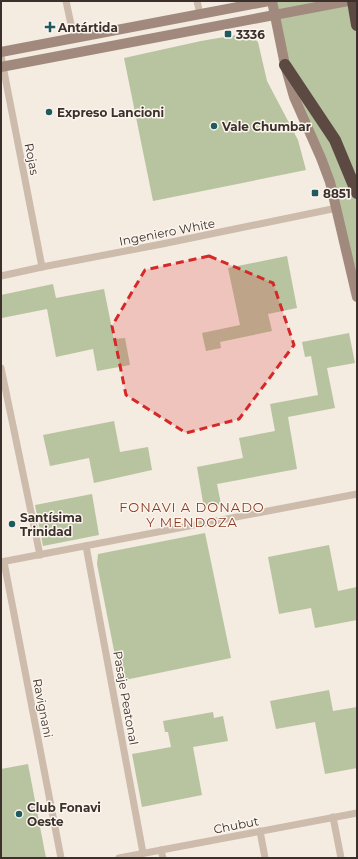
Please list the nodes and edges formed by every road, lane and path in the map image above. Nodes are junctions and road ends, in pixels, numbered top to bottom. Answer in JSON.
{"nodes":[{"id":1,"x":66,"y":1,"type":"edge"},
{"id":2,"x":197,"y":1,"type":"edge"},
{"id":3,"x":270,"y":1,"type":"edge"},
{"id":4,"x":348,"y":1,"type":"edge"},
{"id":5,"x":353,"y":1,"type":"edge"},
{"id":6,"x":200,"y":14,"type":"junction"},
{"id":7,"x":275,"y":15,"type":"junction"},
{"id":8,"x":357,"y":24,"type":"edge"},
{"id":9,"x":98,"y":34,"type":"junction"},
{"id":10,"x":74,"y":38,"type":"junction"},
{"id":11,"x":101,"y":48,"type":"junction"},
{"id":12,"x":1,"y":52,"type":"edge"},
{"id":13,"x":1,"y":56,"type":"edge"},
{"id":14,"x":285,"y":65,"type":"junction"},
{"id":15,"x":2,"y":67,"type":"edge"},
{"id":16,"x":357,"y":193,"type":"edge"},
{"id":17,"x":337,"y":208,"type":"junction"},
{"id":18,"x":42,"y":267,"type":"junction"},
{"id":19,"x":1,"y":276,"type":"edge"},
{"id":20,"x":357,"y":297,"type":"edge"},
{"id":21,"x":1,"y":368,"type":"edge"},
{"id":22,"x":357,"y":494,"type":"edge"},
{"id":23,"x":86,"y":546,"type":"junction"},
{"id":24,"x":40,"y":555,"type":"junction"},
{"id":25,"x":2,"y":562,"type":"edge"},
{"id":26,"x":357,"y":813,"type":"edge"},
{"id":27,"x":333,"y":817,"type":"junction"},
{"id":28,"x":260,"y":831,"type":"junction"},
{"id":29,"x":161,"y":850,"type":"junction"},
{"id":30,"x":144,"y":853,"type":"junction"},
{"id":31,"x":61,"y":858,"type":"edge"},
{"id":32,"x":119,"y":858,"type":"edge"},
{"id":33,"x":163,"y":858,"type":"edge"},
{"id":34,"x":265,"y":858,"type":"edge"},
{"id":35,"x":341,"y":858,"type":"edge"}],
"edges":[{"from":1,"to":10,"type":"street"},
{"from":2,"to":6,"type":"street"},
{"from":3,"to":6,"type":"main road"},
{"from":3,"to":7,"type":"main road"},
{"from":4,"to":7,"type":"main road"},
{"from":5,"to":8,"type":"highway"},
{"from":6,"to":9,"type":"main road"},
{"from":7,"to":11,"type":"main road"},
{"from":7,"to":14,"type":"main road"},
{"from":9,"to":10,"type":"main road"},
{"from":9,"to":11,"type":"main road"},
{"from":10,"to":12,"type":"main road"},
{"from":11,"to":15,"type":"main road"},
{"from":13,"to":15,"type":"street","name":"Rojas"},
{"from":14,"to":16,"type":"highway"},
{"from":14,"to":17,"type":"main road"},
{"from":15,"to":18,"type":"street","name":"Rojas"},
{"from":17,"to":18,"type":"street","name":"Ingeniero White"},
{"from":17,"to":20,"type":"main road"},
{"from":18,"to":19,"type":"street","name":"Ingeniero White"},
{"from":21,"to":24,"type":"street"},
{"from":22,"to":23,"type":"street"},
{"from":23,"to":24,"type":"street"},
{"from":23,"to":30,"type":"street","name":"Pasaje Peatonal"},
{"from":24,"to":25,"type":"street"},
{"from":25,"to":31,"type":"street","name":"Ravignani"},
{"from":26,"to":27,"type":"street","name":"Chubut"},
{"from":27,"to":28,"type":"street","name":"Chubut"},
{"from":27,"to":35,"type":"street"},
{"from":28,"to":29,"type":"street","name":"Chubut"},
{"from":28,"to":34,"type":"street"},
{"from":29,"to":30,"type":"street","name":"Chubut"},
{"from":29,"to":33,"type":"street"},
{"from":30,"to":32,"type":"street","name":"Chubut"}]}
